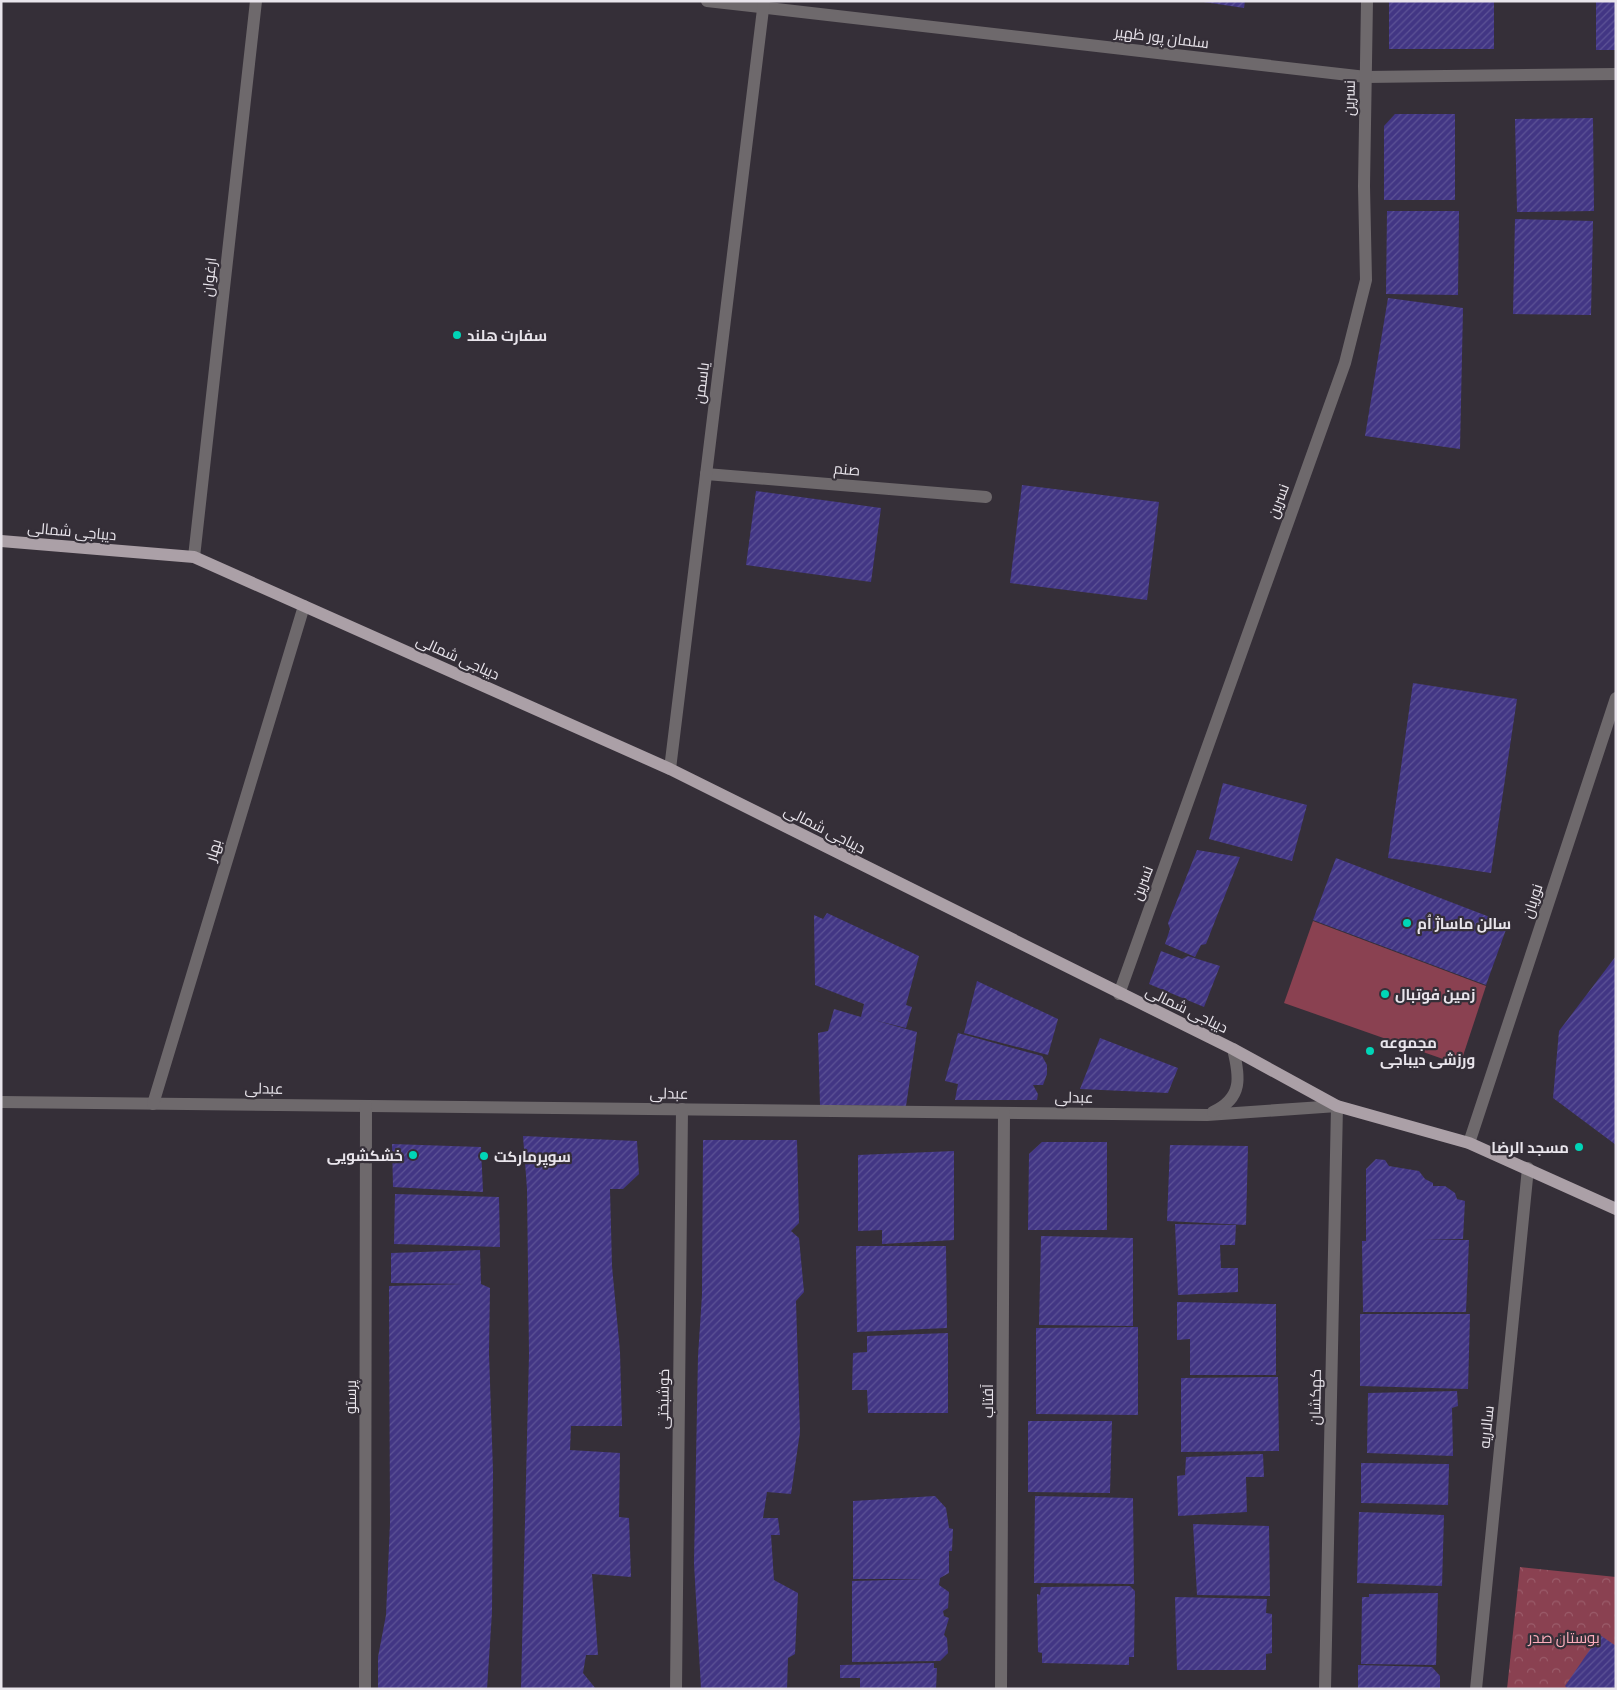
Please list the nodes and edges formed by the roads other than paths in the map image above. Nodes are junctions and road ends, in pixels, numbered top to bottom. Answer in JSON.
{"nodes":[{"id":1,"x":256,"y":1,"type":"edge"},
{"id":2,"x":707,"y":1,"type":"edge"},
{"id":3,"x":1368,"y":1,"type":"edge"},
{"id":4,"x":764,"y":4,"type":"edge"},
{"id":5,"x":1616,"y":74,"type":"edge"},
{"id":6,"x":1366,"y":77,"type":"junction"},
{"id":7,"x":706,"y":474,"type":"junction"},
{"id":8,"x":986,"y":497,"type":"dead end"},
{"id":9,"x":1,"y":541,"type":"edge"},
{"id":10,"x":194,"y":557,"type":"junction"},
{"id":11,"x":304,"y":606,"type":"junction"},
{"id":12,"x":1616,"y":698,"type":"edge"},
{"id":13,"x":670,"y":769,"type":"junction"},
{"id":14,"x":1120,"y":994,"type":"junction"},
{"id":15,"x":1233,"y":1049,"type":"junction"},
{"id":16,"x":1,"y":1102,"type":"edge"},
{"id":17,"x":153,"y":1104,"type":"junction"},
{"id":18,"x":366,"y":1106,"type":"junction"},
{"id":19,"x":1337,"y":1106,"type":"junction"},
{"id":20,"x":682,"y":1109,"type":"junction"},
{"id":21,"x":1004,"y":1112,"type":"junction"},
{"id":22,"x":1207,"y":1115,"type":"junction"},
{"id":23,"x":1469,"y":1143,"type":"junction"},
{"id":24,"x":1528,"y":1168,"type":"junction"},
{"id":25,"x":1616,"y":1208,"type":"edge"},
{"id":26,"x":366,"y":1689,"type":"edge"},
{"id":27,"x":676,"y":1689,"type":"edge"},
{"id":28,"x":1001,"y":1689,"type":"edge"},
{"id":29,"x":1325,"y":1689,"type":"edge"},
{"id":30,"x":1476,"y":1689,"type":"edge"}],
"edges":[{"from":1,"to":10,"type":"street","name":"ارغوان"},
{"from":2,"to":4,"type":"street","name":"سلمان پور ظهیر"},
{"from":3,"to":6,"type":"street","name":"نسرین"},
{"from":4,"to":6,"type":"street","name":"سلمان پور ظهیر"},
{"from":4,"to":7,"type":"street","name":"یاسمن"},
{"from":5,"to":6,"type":"street","name":"سلمان پور ظهیر"},
{"from":6,"to":14,"type":"street","name":"نسرین"},
{"from":7,"to":8,"type":"street","name":"صنم"},
{"from":7,"to":13,"type":"street","name":"یاسمن"},
{"from":9,"to":10,"type":"main road","name":"دیباجی شمالی"},
{"from":10,"to":11,"type":"main road","name":"دیباجی شمالی"},
{"from":11,"to":13,"type":"main road","name":"دیباجی شمالی"},
{"from":11,"to":17,"type":"street","name":"بهار"},
{"from":12,"to":23,"type":"street","name":"نوریان"},
{"from":13,"to":14,"type":"main road","name":"دیباجی شمالی"},
{"from":14,"to":15,"type":"main road","name":"دیباجی شمالی"},
{"from":15,"to":19,"type":"main road","name":"دیباجی شمالی"},
{"from":15,"to":22,"type":"street"},
{"from":16,"to":17,"type":"street","name":"عبدلی"},
{"from":17,"to":18,"type":"street","name":"عبدلی"},
{"from":18,"to":20,"type":"street","name":"عبدلی"},
{"from":18,"to":26,"type":"street","name":"پرستو"},
{"from":19,"to":22,"type":"street","name":"عبدلی"},
{"from":19,"to":23,"type":"main road","name":"دیباجی شمالی"},
{"from":19,"to":29,"type":"street","name":"کهکشان"},
{"from":20,"to":21,"type":"street","name":"عبدلی"},
{"from":20,"to":27,"type":"street","name":"خوشبختی"},
{"from":21,"to":22,"type":"street","name":"عبدلی"},
{"from":21,"to":28,"type":"street","name":"آفتاب"},
{"from":23,"to":24,"type":"main road","name":"دیباجی شمالی"},
{"from":24,"to":25,"type":"main road","name":"دیباجی شمالی"},
{"from":24,"to":30,"type":"street","name":"سالاریه"}]}
